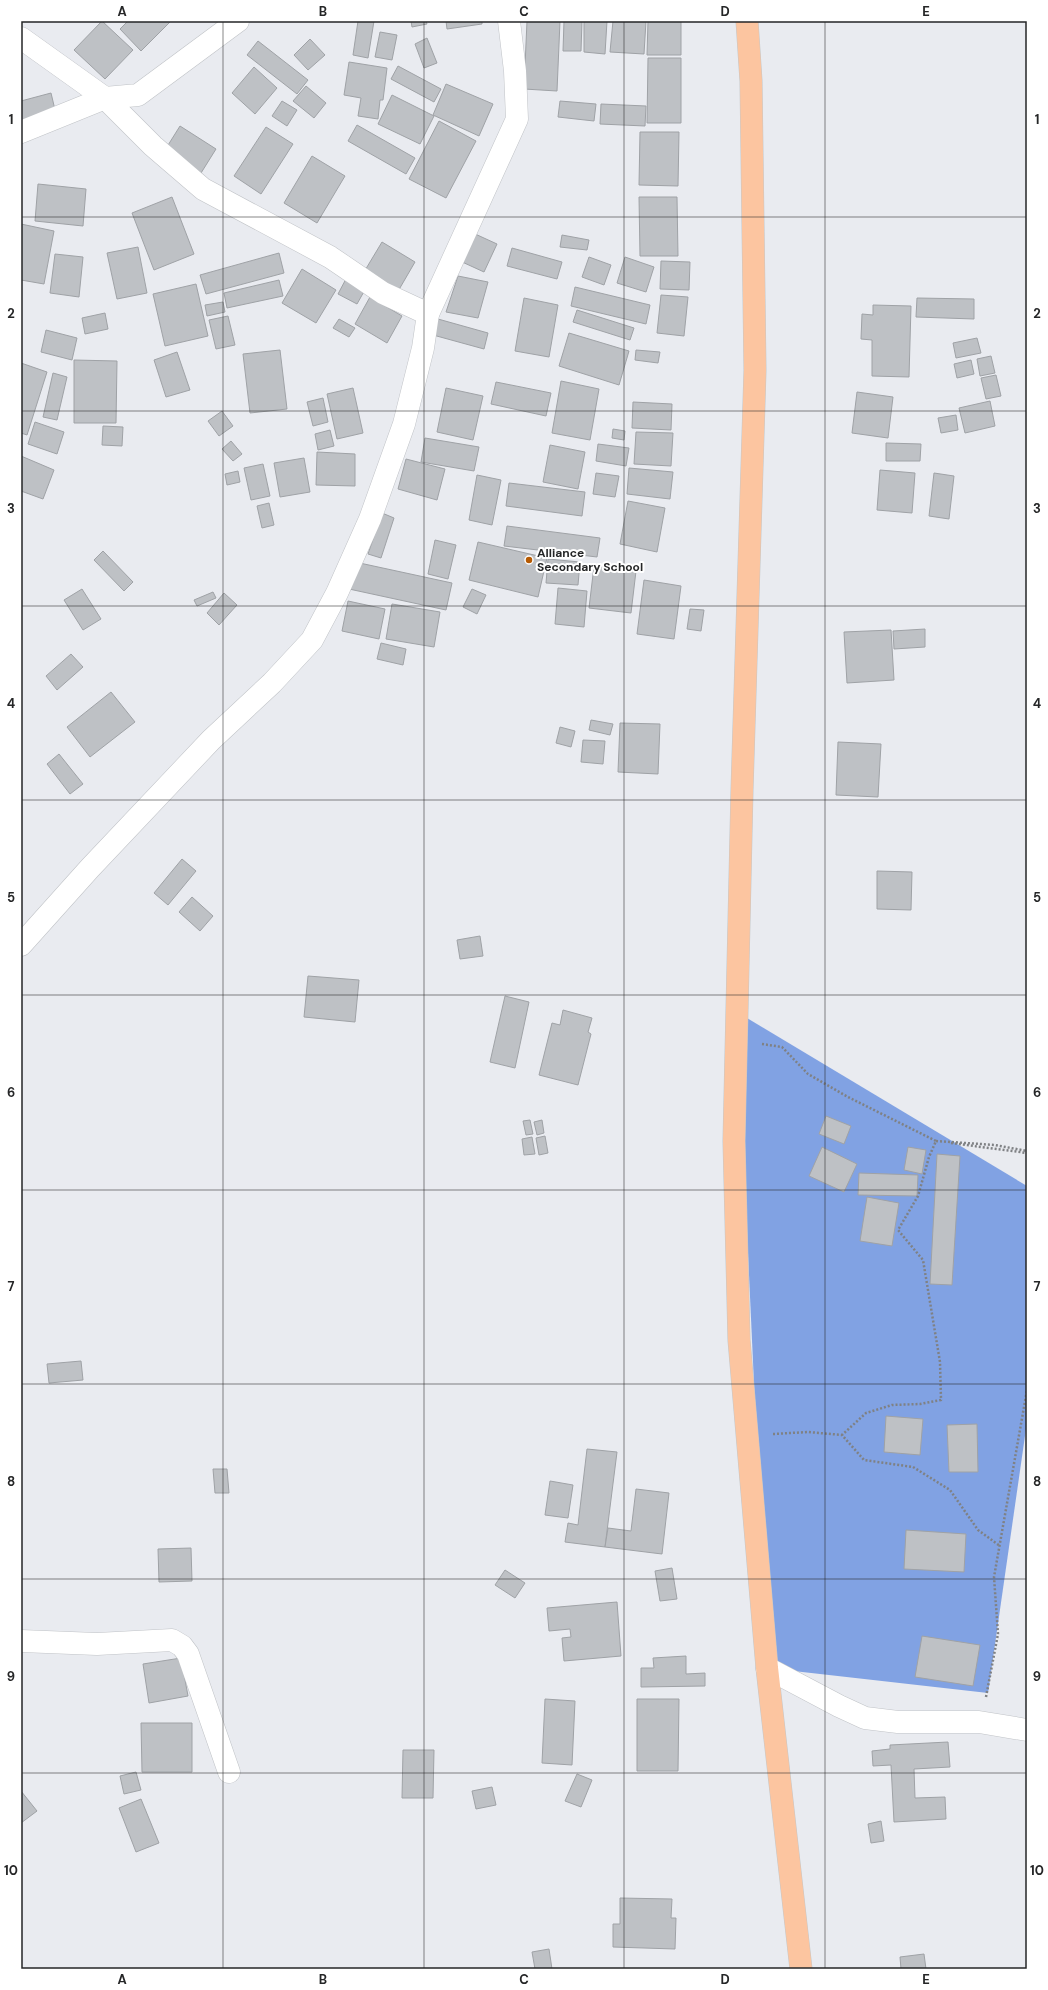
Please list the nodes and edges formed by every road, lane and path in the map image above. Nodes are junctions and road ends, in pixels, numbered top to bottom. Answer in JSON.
{"nodes":[{"id":1,"x":238,"y":21,"type":"edge"},
{"id":2,"x":509,"y":21,"type":"edge"},
{"id":3,"x":747,"y":21,"type":"edge"},
{"id":4,"x":21,"y":38,"type":"edge"},
{"id":5,"x":105,"y":98,"type":"junction"},
{"id":6,"x":21,"y":132,"type":"edge"},
{"id":7,"x":428,"y":314,"type":"junction"},
{"id":8,"x":21,"y":945,"type":"edge"},
{"id":9,"x":736,"y":1040,"type":"junction"},
{"id":10,"x":936,"y":1141,"type":"junction"},
{"id":11,"x":1027,"y":1152,"type":"edge"},
{"id":12,"x":1027,"y":1390,"type":"edge"},
{"id":13,"x":842,"y":1435,"type":"junction"},
{"id":14,"x":747,"y":1436,"type":"junction"},
{"id":15,"x":1000,"y":1546,"type":"junction"},
{"id":16,"x":21,"y":1641,"type":"edge"},
{"id":17,"x":767,"y":1668,"type":"junction"},
{"id":18,"x":979,"y":1722,"type":"junction"},
{"id":19,"x":1027,"y":1730,"type":"edge"},
{"id":20,"x":229,"y":1772,"type":"dead end"},
{"id":21,"x":801,"y":1969,"type":"edge"}],
"edges":[{"from":1,"to":5,"type":"street"},
{"from":2,"to":7,"type":"street"},
{"from":3,"to":9,"type":"main road"},
{"from":4,"to":5,"type":"street"},
{"from":5,"to":6,"type":"street"},
{"from":5,"to":7,"type":"street"},
{"from":7,"to":8,"type":"street"},
{"from":9,"to":10,"type":"path"},
{"from":9,"to":14,"type":"main road"},
{"from":10,"to":11,"type":"path"},
{"from":10,"to":11,"type":"path"},
{"from":10,"to":13,"type":"path"},
{"from":12,"to":15,"type":"path"},
{"from":13,"to":14,"type":"path"},
{"from":13,"to":15,"type":"path"},
{"from":14,"to":17,"type":"main road"},
{"from":15,"to":18,"type":"path"},
{"from":16,"to":20,"type":"street"},
{"from":17,"to":18,"type":"street"},
{"from":17,"to":21,"type":"main road"},
{"from":18,"to":19,"type":"street"}]}
